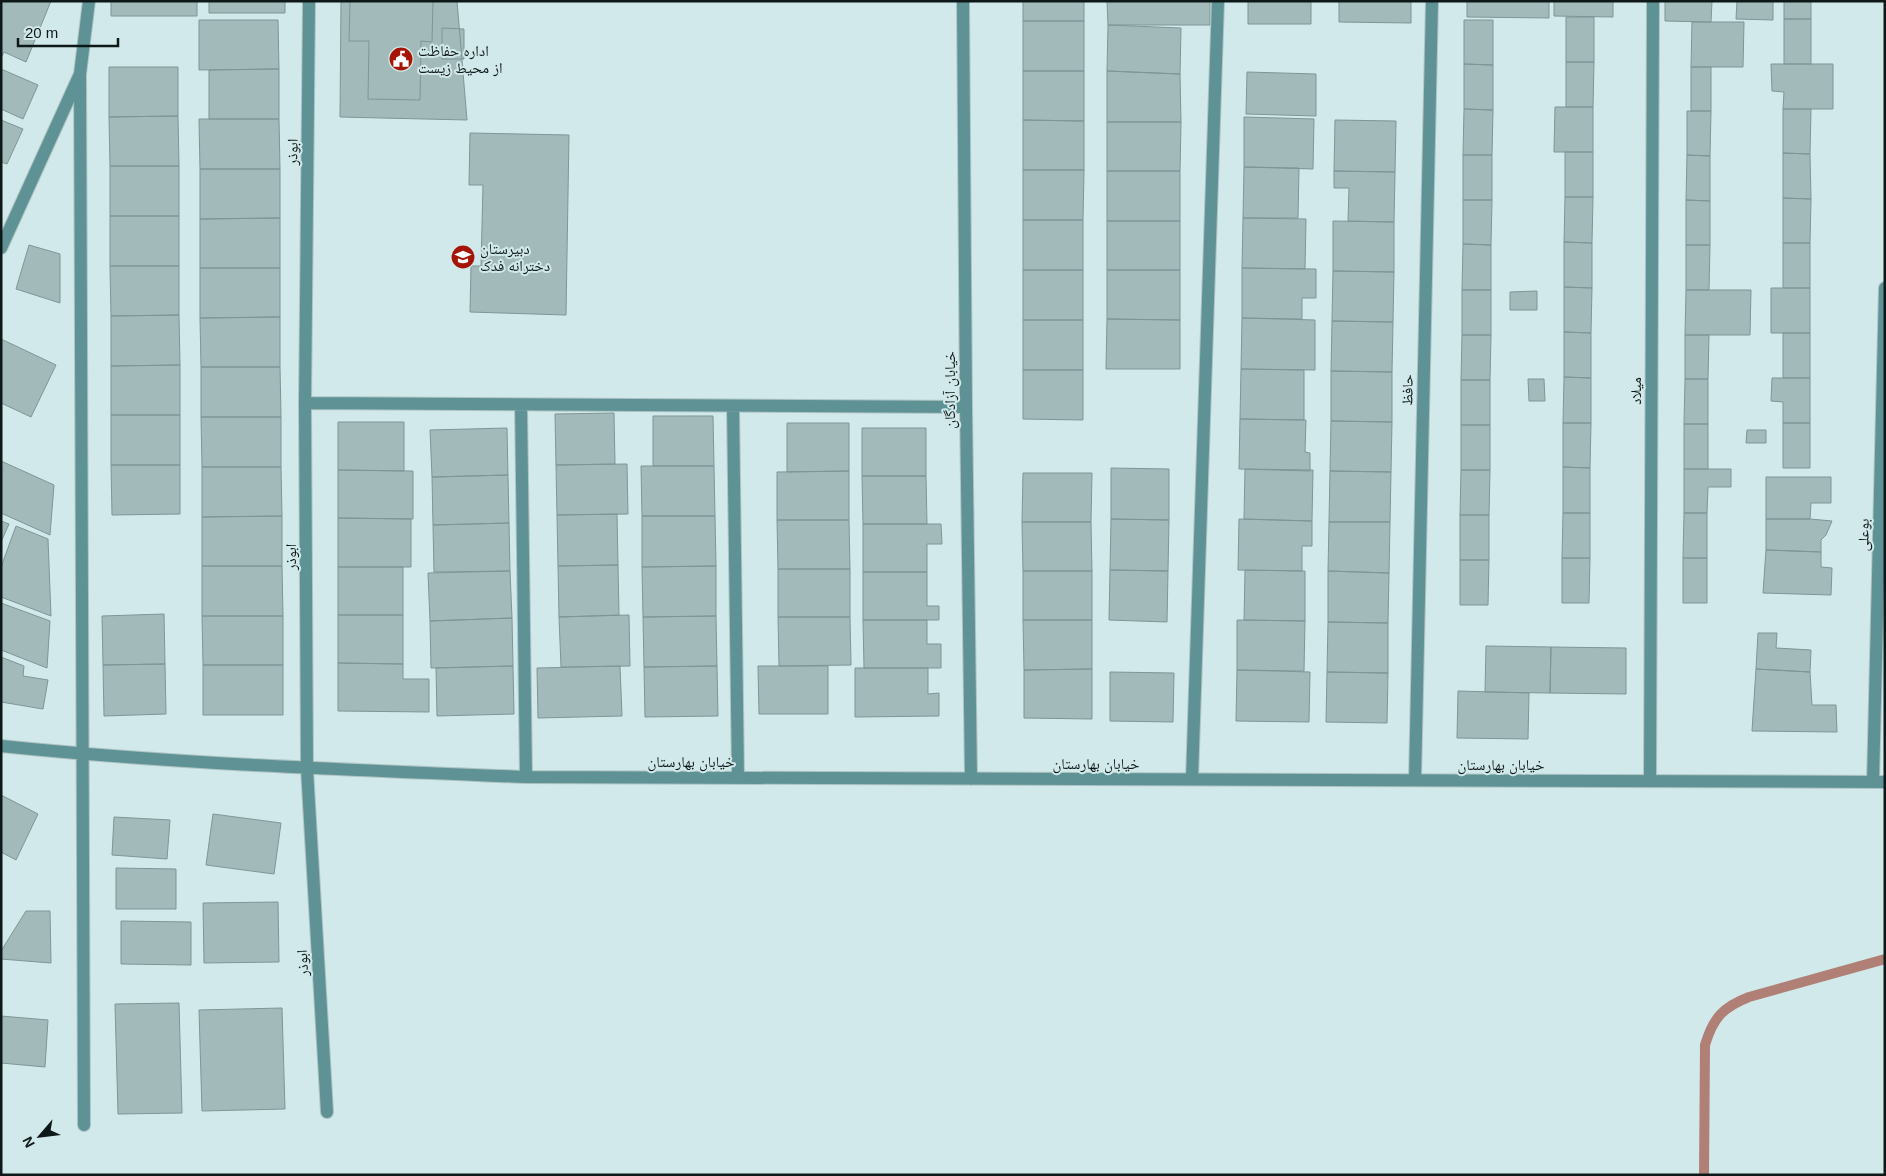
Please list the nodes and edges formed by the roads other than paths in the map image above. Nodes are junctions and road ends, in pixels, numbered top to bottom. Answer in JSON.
{"nodes":[{"id":1,"x":89,"y":1,"type":"edge"},
{"id":2,"x":310,"y":1,"type":"edge"},
{"id":3,"x":963,"y":1,"type":"edge"},
{"id":4,"x":1218,"y":1,"type":"edge"},
{"id":5,"x":1432,"y":1,"type":"edge"},
{"id":6,"x":1653,"y":1,"type":"edge"},
{"id":7,"x":80,"y":74,"type":"junction"},
{"id":8,"x":1,"y":248,"type":"edge"},
{"id":9,"x":1885,"y":288,"type":"edge"},
{"id":10,"x":305,"y":403,"type":"junction"},
{"id":11,"x":521,"y":404,"type":"junction"},
{"id":12,"x":733,"y":406,"type":"junction"},
{"id":13,"x":966,"y":407,"type":"junction"},
{"id":14,"x":1,"y":746,"type":"edge"},
{"id":15,"x":84,"y":755,"type":"junction"},
{"id":16,"x":308,"y":769,"type":"junction"},
{"id":17,"x":526,"y":777,"type":"junction"},
{"id":18,"x":738,"y":778,"type":"junction"},
{"id":19,"x":971,"y":779,"type":"junction"},
{"id":20,"x":1192,"y":779,"type":"junction"},
{"id":21,"x":1415,"y":780,"type":"junction"},
{"id":22,"x":1650,"y":781,"type":"junction"},
{"id":23,"x":1879,"y":782,"type":"edge"},
{"id":24,"x":327,"y":1112,"type":"dead end"},
{"id":25,"x":84,"y":1125,"type":"dead end"}],
"edges":[{"from":1,"to":7,"type":"street"},
{"from":2,"to":10,"type":"street","name":"ابوذر"},
{"from":3,"to":13,"type":"street","name":"خیابان آزادگان"},
{"from":4,"to":20,"type":"street"},
{"from":5,"to":21,"type":"street","name":"حافظ"},
{"from":6,"to":22,"type":"street","name":"میلاد"},
{"from":7,"to":8,"type":"street"},
{"from":7,"to":15,"type":"street"},
{"from":9,"to":23,"type":"street","name":"بوعلی"},
{"from":10,"to":11,"type":"street"},
{"from":10,"to":16,"type":"street","name":"ابوذر"},
{"from":11,"to":12,"type":"street"},
{"from":11,"to":17,"type":"street"},
{"from":12,"to":13,"type":"street"},
{"from":12,"to":18,"type":"street"},
{"from":13,"to":19,"type":"street","name":"خیابان آزادگان"},
{"from":14,"to":15,"type":"street","name":"خیابان بهارستان"},
{"from":15,"to":16,"type":"street","name":"خیابان بهارستان"},
{"from":15,"to":25,"type":"street"},
{"from":16,"to":17,"type":"street","name":"خیابان بهارستان"},
{"from":16,"to":24,"type":"street","name":"ابوذر"},
{"from":17,"to":18,"type":"street","name":"خیابان بهارستان"},
{"from":18,"to":19,"type":"street","name":"خیابان بهارستان"},
{"from":19,"to":20,"type":"street","name":"خیابان بهارستان"},
{"from":20,"to":21,"type":"street","name":"خیابان بهارستان"},
{"from":21,"to":22,"type":"street","name":"خیابان بهارستان"},
{"from":22,"to":23,"type":"street","name":"خیابان بهارستان"}]}
